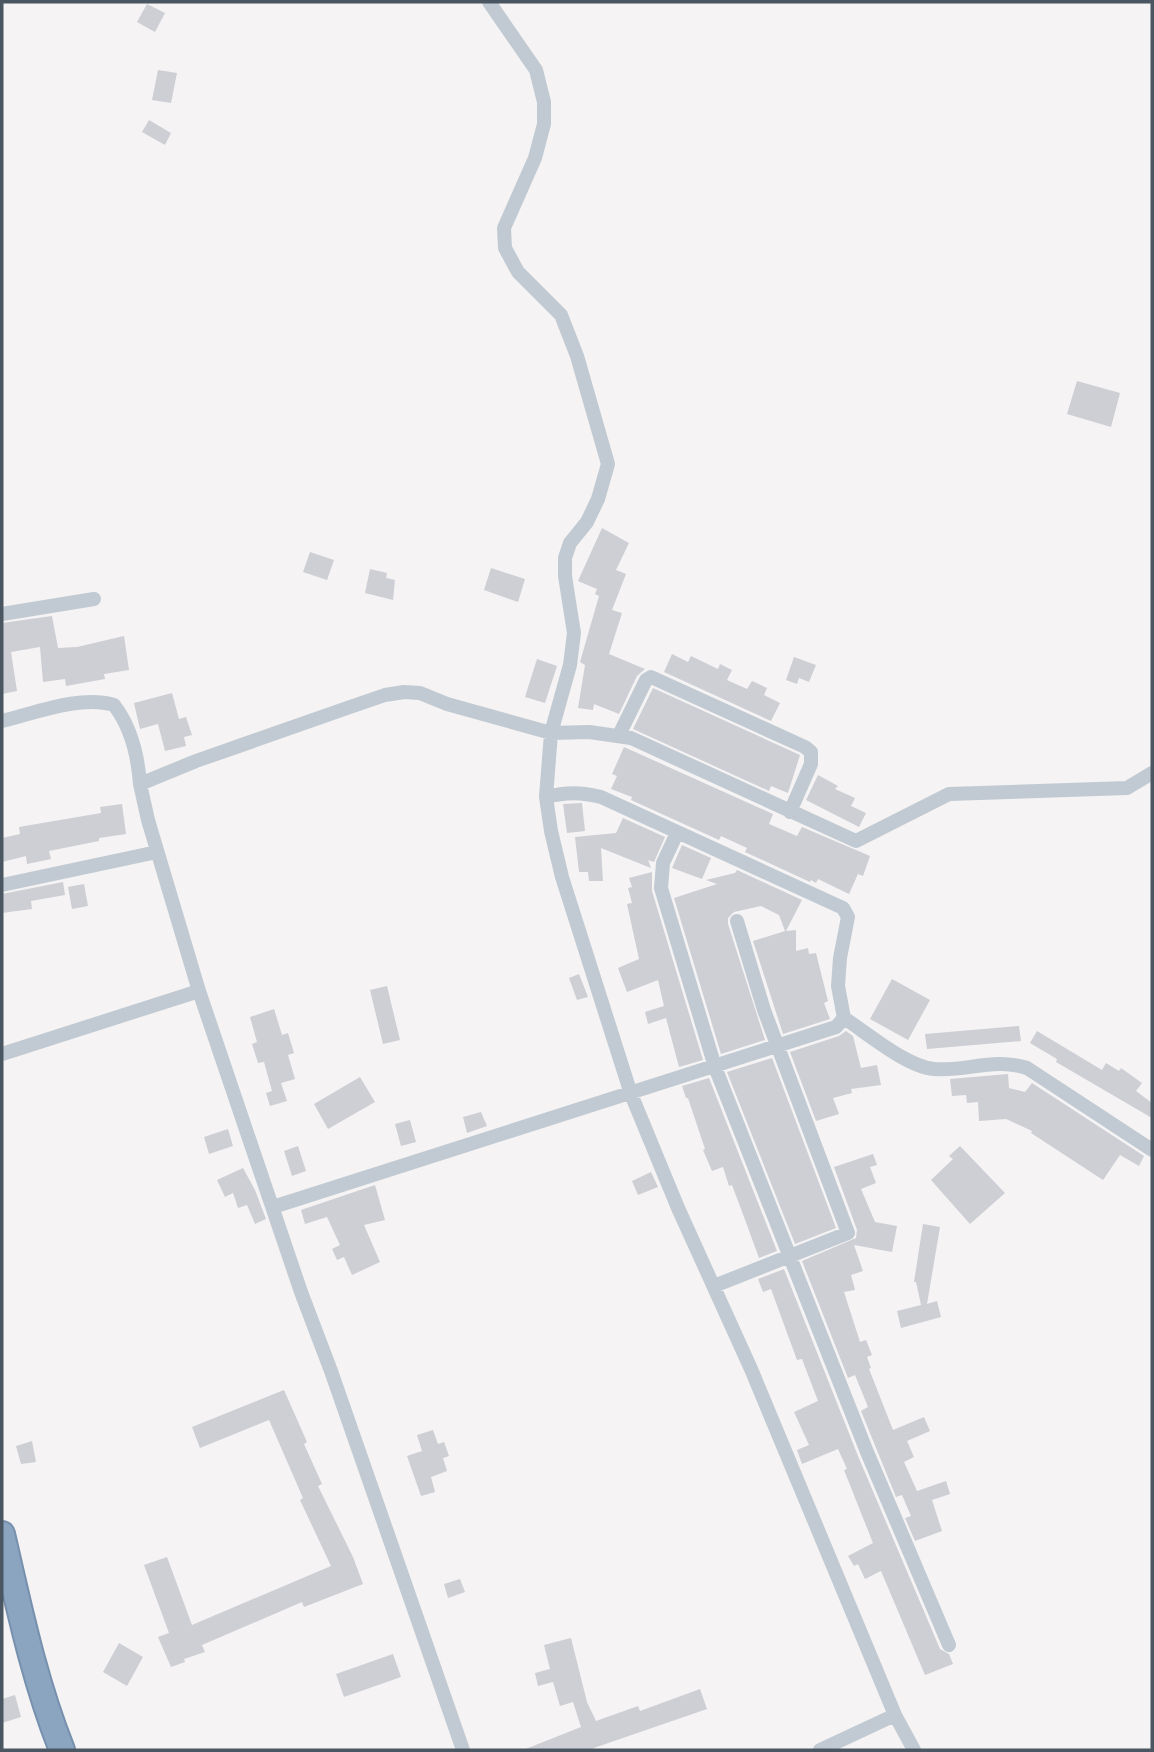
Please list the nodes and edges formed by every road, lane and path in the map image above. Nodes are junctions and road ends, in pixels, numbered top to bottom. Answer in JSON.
{"nodes":[{"id":1,"x":489,"y":2,"type":"edge"},
{"id":2,"x":94,"y":599,"type":"dead end"},
{"id":3,"x":2,"y":614,"type":"edge"},
{"id":4,"x":2,"y":721,"type":"edge"},
{"id":5,"x":551,"y":733,"type":"junction"},
{"id":6,"x":620,"y":735,"type":"junction"},
{"id":7,"x":1152,"y":772,"type":"edge"},
{"id":8,"x":140,"y":784,"type":"junction"},
{"id":9,"x":546,"y":797,"type":"junction"},
{"id":10,"x":790,"y":812,"type":"junction"},
{"id":11,"x":677,"y":833,"type":"junction"},
{"id":12,"x":158,"y":852,"type":"junction"},
{"id":13,"x":2,"y":885,"type":"edge"},
{"id":14,"x":737,"y":920,"type":"dead end"},
{"id":15,"x":199,"y":991,"type":"junction"},
{"id":16,"x":844,"y":1018,"type":"junction"},
{"id":17,"x":778,"y":1047,"type":"junction"},
{"id":18,"x":2,"y":1054,"type":"edge"},
{"id":19,"x":715,"y":1067,"type":"junction"},
{"id":20,"x":631,"y":1094,"type":"junction"},
{"id":21,"x":1152,"y":1150,"type":"edge"},
{"id":22,"x":273,"y":1207,"type":"junction"},
{"id":23,"x":791,"y":1257,"type":"junction"},
{"id":24,"x":714,"y":1286,"type":"junction"},
{"id":25,"x":2,"y":1534,"type":"edge"},
{"id":26,"x":949,"y":1645,"type":"dead end"},
{"id":27,"x":895,"y":1716,"type":"junction"},
{"id":28,"x":62,"y":1750,"type":"edge"},
{"id":29,"x":463,"y":1750,"type":"edge"},
{"id":30,"x":820,"y":1750,"type":"edge"},
{"id":31,"x":914,"y":1750,"type":"edge"}],
"edges":[{"from":1,"to":5,"type":"street"},
{"from":2,"to":3,"type":"street"},
{"from":4,"to":8,"type":"street"},
{"from":5,"to":6,"type":"street"},
{"from":5,"to":8,"type":"street"},
{"from":5,"to":9,"type":"street"},
{"from":6,"to":10,"type":"street"},
{"from":6,"to":10,"type":"street"},
{"from":7,"to":10,"type":"street"},
{"from":8,"to":12,"type":"street"},
{"from":9,"to":11,"type":"street"},
{"from":9,"to":20,"type":"street"},
{"from":11,"to":16,"type":"street"},
{"from":11,"to":19,"type":"street"},
{"from":12,"to":13,"type":"street"},
{"from":12,"to":15,"type":"street"},
{"from":14,"to":17,"type":"street"},
{"from":15,"to":18,"type":"street"},
{"from":15,"to":22,"type":"street"},
{"from":16,"to":17,"type":"street"},
{"from":16,"to":21,"type":"street"},
{"from":17,"to":19,"type":"street"},
{"from":17,"to":23,"type":"street"},
{"from":19,"to":20,"type":"street"},
{"from":19,"to":23,"type":"street"},
{"from":20,"to":22,"type":"street"},
{"from":20,"to":24,"type":"street"},
{"from":22,"to":29,"type":"street"},
{"from":23,"to":24,"type":"street"},
{"from":23,"to":26,"type":"street"},
{"from":24,"to":27,"type":"street"},
{"from":25,"to":28,"type":"highway"},
{"from":27,"to":30,"type":"street"},
{"from":27,"to":31,"type":"street"}]}
